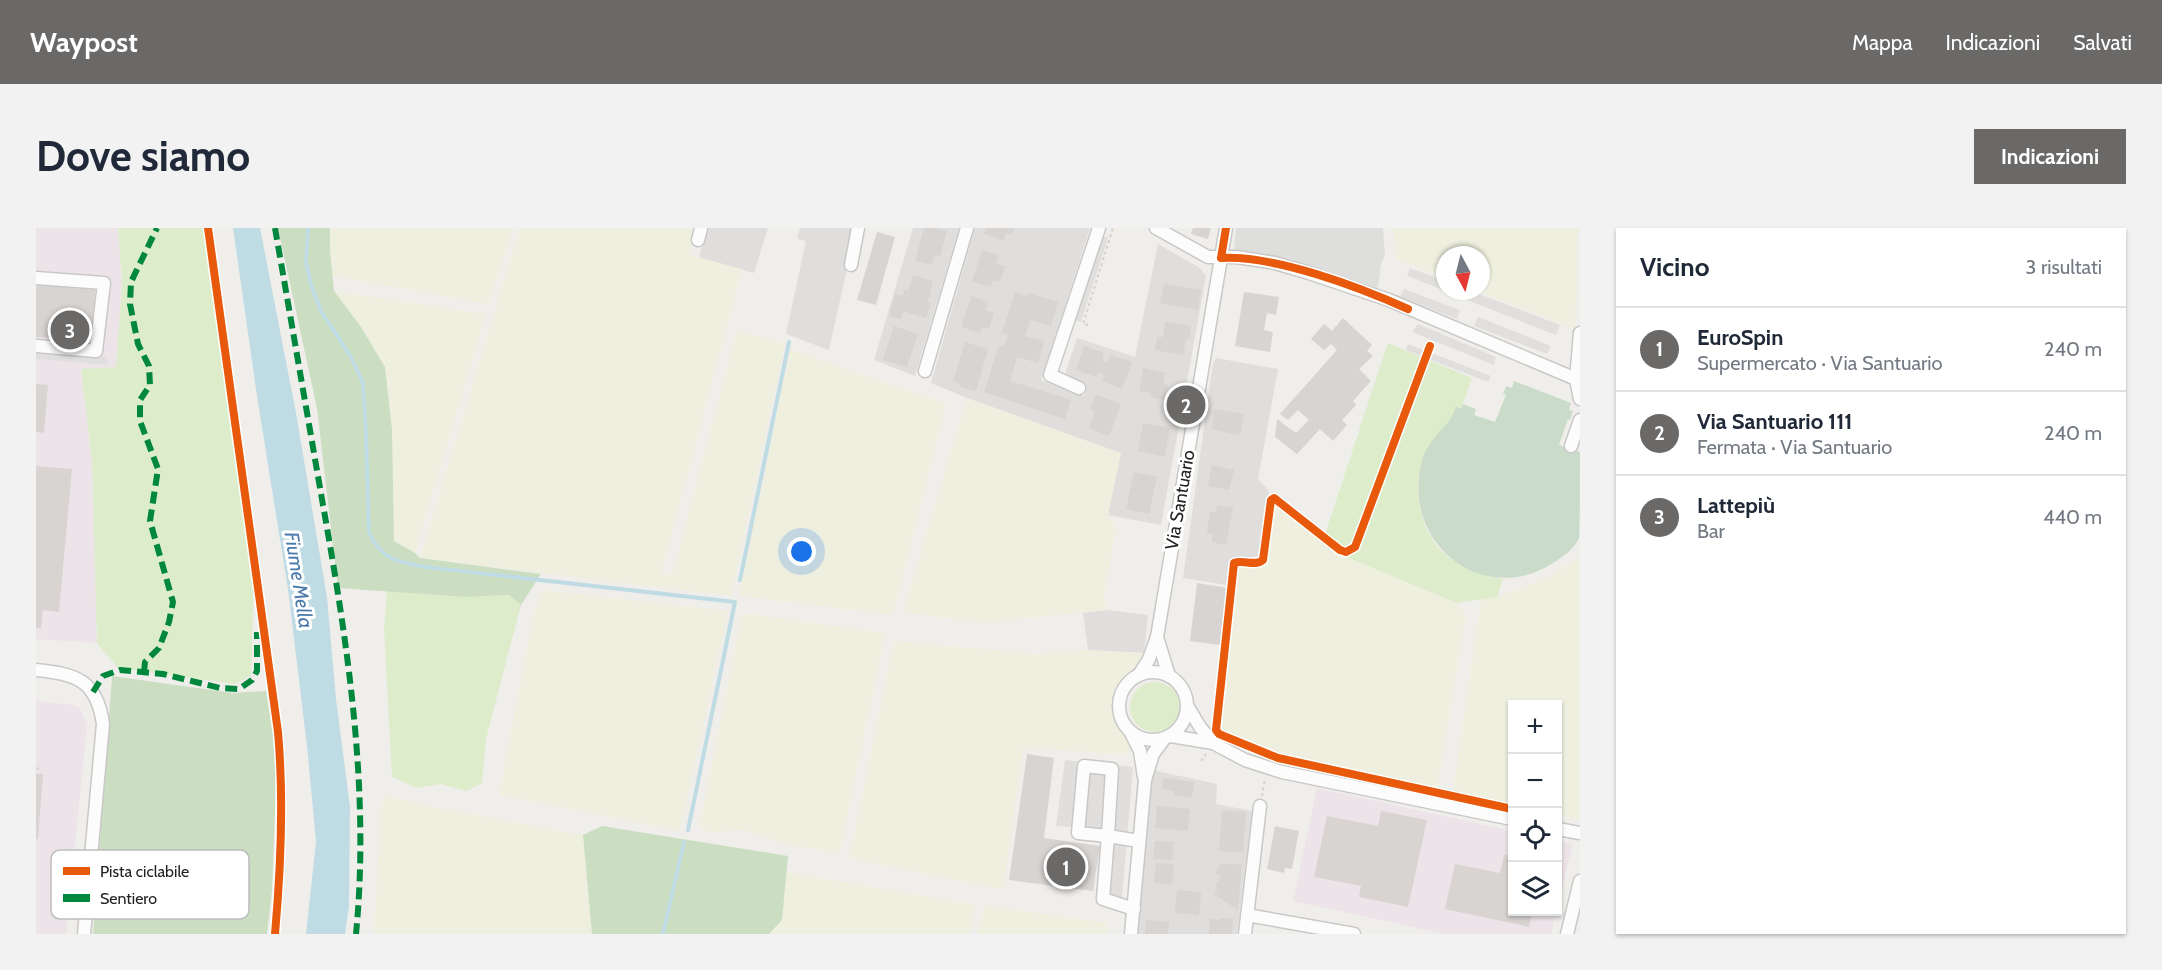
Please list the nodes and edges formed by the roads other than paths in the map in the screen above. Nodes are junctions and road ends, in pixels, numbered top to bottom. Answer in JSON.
{"nodes":[{"id":1,"x":858,"y":228,"type":"edge"},
{"id":2,"x":967,"y":228,"type":"edge"},
{"id":3,"x":1099,"y":228,"type":"edge"},
{"id":4,"x":1156,"y":228,"type":"edge"},
{"id":5,"x":1226,"y":228,"type":"edge"},
{"id":6,"x":1221,"y":258,"type":"junction"},
{"id":7,"x":850,"y":265,"type":"dead end"},
{"id":8,"x":36,"y":278,"type":"edge"},
{"id":9,"x":1580,"y":333,"type":"edge"},
{"id":10,"x":36,"y":346,"type":"edge"},
{"id":11,"x":925,"y":371,"type":"dead end"},
{"id":12,"x":1576,"y":379,"type":"junction"},
{"id":13,"x":1079,"y":388,"type":"dead end"},
{"id":14,"x":1580,"y":399,"type":"edge"},
{"id":15,"x":1580,"y":420,"type":"edge"},
{"id":16,"x":1571,"y":446,"type":"dead end"},
{"id":17,"x":1157,"y":636,"type":"junction"},
{"id":18,"x":36,"y":670,"type":"edge"},
{"id":19,"x":1139,"y":675,"type":"junction"},
{"id":20,"x":1169,"y":676,"type":"junction"},
{"id":21,"x":1188,"y":707,"type":"junction"},
{"id":22,"x":1131,"y":733,"type":"junction"},
{"id":23,"x":1167,"y":738,"type":"junction"},
{"id":24,"x":1214,"y":742,"type":"junction"},
{"id":25,"x":1144,"y":780,"type":"junction"},
{"id":26,"x":1260,"y":806,"type":"road end"},
{"id":27,"x":1508,"y":818,"type":"edge"},
{"id":28,"x":1562,"y":830,"type":"edge"},
{"id":29,"x":1580,"y":833,"type":"edge"},
{"id":30,"x":1108,"y":836,"type":"junction"},
{"id":31,"x":1139,"y":842,"type":"junction"},
{"id":32,"x":92,"y":850,"type":"edge"},
{"id":33,"x":1580,"y":881,"type":"edge"},
{"id":34,"x":1134,"y":909,"type":"junction"},
{"id":35,"x":1247,"y":915,"type":"junction"},
{"id":36,"x":85,"y":919,"type":"edge"},
{"id":37,"x":84,"y":934,"type":"edge"},
{"id":38,"x":1131,"y":934,"type":"edge"},
{"id":39,"x":1245,"y":934,"type":"edge"},
{"id":40,"x":1349,"y":934,"type":"edge"},
{"id":41,"x":1567,"y":934,"type":"edge"}],
"edges":[{"from":1,"to":7,"type":"street"},
{"from":2,"to":11,"type":"street"},
{"from":3,"to":13,"type":"street"},
{"from":4,"to":6,"type":"street"},
{"from":5,"to":6,"type":"street","name":"Via Santuario"},
{"from":6,"to":12,"type":"street"},
{"from":6,"to":17,"type":"street","name":"Via Santuario"},
{"from":8,"to":10,"type":"street"},
{"from":9,"to":12,"type":"street"},
{"from":12,"to":14,"type":"street"},
{"from":15,"to":16,"type":"street"},
{"from":17,"to":19,"type":"street","name":"Via Santuario"},
{"from":17,"to":20,"type":"street","name":"Via Santuario"},
{"from":18,"to":32,"type":"street"},
{"from":19,"to":20,"type":"street"},
{"from":19,"to":22,"type":"street"},
{"from":20,"to":21,"type":"street"},
{"from":21,"to":23,"type":"street"},
{"from":21,"to":24,"type":"street"},
{"from":22,"to":23,"type":"street"},
{"from":22,"to":25,"type":"street"},
{"from":23,"to":24,"type":"street"},
{"from":23,"to":25,"type":"street"},
{"from":24,"to":27,"type":"street"},
{"from":25,"to":31,"type":"street"},
{"from":26,"to":35,"type":"street"},
{"from":28,"to":29,"type":"street"},
{"from":30,"to":30,"type":"street"},
{"from":30,"to":31,"type":"street"},
{"from":30,"to":34,"type":"street"},
{"from":31,"to":34,"type":"street"},
{"from":33,"to":41,"type":"street"},
{"from":34,"to":38,"type":"street"},
{"from":35,"to":39,"type":"street"},
{"from":35,"to":40,"type":"street"},
{"from":36,"to":37,"type":"street"}]}
